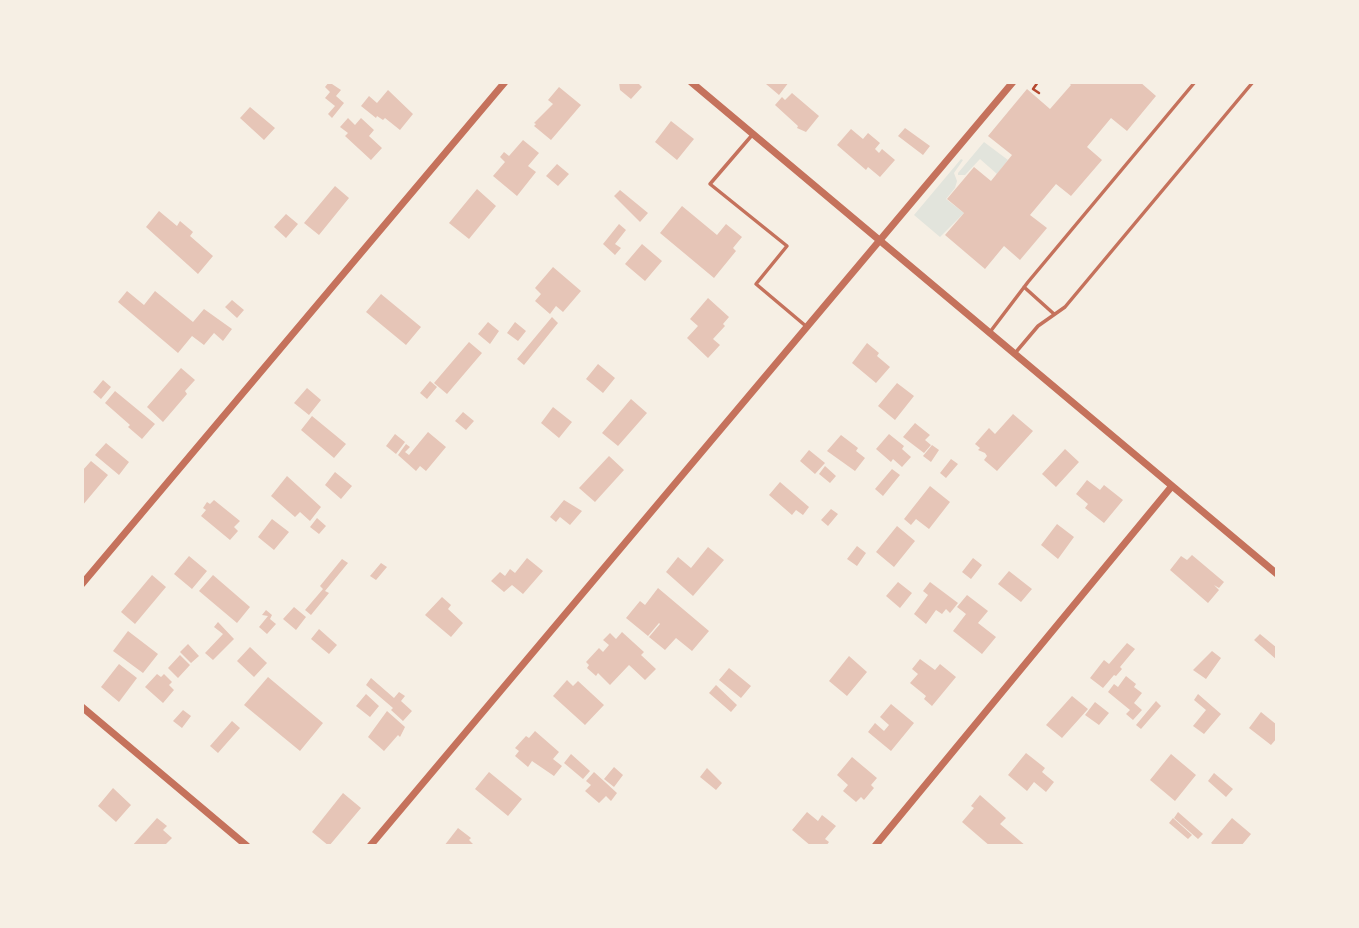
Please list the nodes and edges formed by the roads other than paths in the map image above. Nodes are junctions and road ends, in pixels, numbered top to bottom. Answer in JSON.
{"nodes":[{"id":1,"x":505,"y":82,"type":"edge"},
{"id":2,"x":691,"y":82,"type":"edge"},
{"id":3,"x":1013,"y":82,"type":"edge"},
{"id":4,"x":1195,"y":82,"type":"edge"},
{"id":5,"x":1253,"y":82,"type":"edge"},
{"id":6,"x":753,"y":134,"type":"junction"},
{"id":7,"x":880,"y":241,"type":"junction"},
{"id":8,"x":1024,"y":287,"type":"junction"},
{"id":9,"x":1055,"y":315,"type":"junction"},
{"id":10,"x":807,"y":327,"type":"junction"},
{"id":11,"x":989,"y":332,"type":"junction"},
{"id":12,"x":1015,"y":354,"type":"junction"},
{"id":13,"x":1172,"y":486,"type":"junction"},
{"id":14,"x":1277,"y":574,"type":"edge"},
{"id":15,"x":82,"y":584,"type":"edge"},
{"id":16,"x":82,"y":707,"type":"edge"},
{"id":17,"x":247,"y":846,"type":"edge"},
{"id":18,"x":370,"y":846,"type":"edge"},
{"id":19,"x":875,"y":846,"type":"edge"}],
"edges":[{"from":1,"to":15,"type":"street"},
{"from":2,"to":6,"type":"street"},
{"from":3,"to":7,"type":"street"},
{"from":4,"to":8,"type":"lane"},
{"from":5,"to":9,"type":"lane"},
{"from":6,"to":7,"type":"street"},
{"from":6,"to":10,"type":"lane"},
{"from":7,"to":10,"type":"street"},
{"from":7,"to":11,"type":"street"},
{"from":8,"to":9,"type":"lane"},
{"from":8,"to":11,"type":"lane"},
{"from":9,"to":12,"type":"lane"},
{"from":10,"to":18,"type":"street"},
{"from":11,"to":12,"type":"street"},
{"from":12,"to":13,"type":"street"},
{"from":13,"to":14,"type":"street"},
{"from":13,"to":19,"type":"street"},
{"from":16,"to":17,"type":"street"}]}
